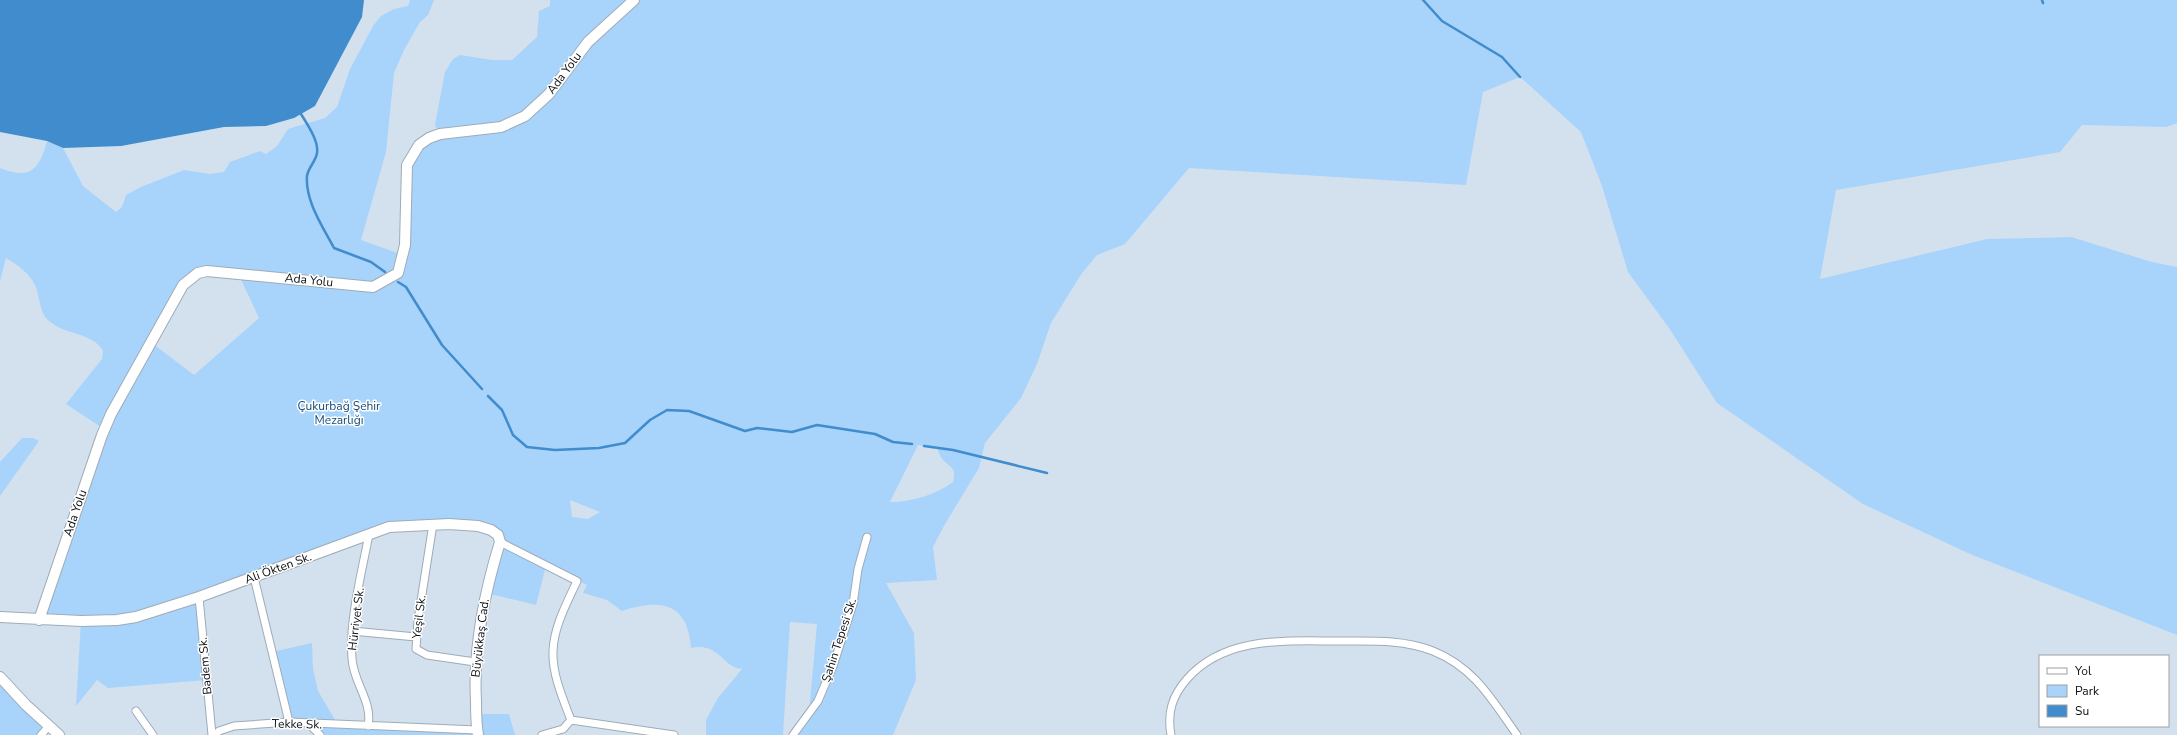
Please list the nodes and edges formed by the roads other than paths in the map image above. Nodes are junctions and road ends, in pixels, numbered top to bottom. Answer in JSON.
{"nodes":[{"id":1,"x":634,"y":0,"type":"edge"},
{"id":2,"x":433,"y":524,"type":"junction"},
{"id":3,"x":369,"y":534,"type":"junction"},
{"id":4,"x":867,"y":537,"type":"dead end"},
{"id":5,"x":500,"y":542,"type":"junction"},
{"id":6,"x":254,"y":577,"type":"junction"},
{"id":7,"x":200,"y":597,"type":"junction"},
{"id":8,"x":0,"y":617,"type":"edge"},
{"id":9,"x":44,"y":620,"type":"junction"},
{"id":10,"x":352,"y":631,"type":"junction"},
{"id":11,"x":416,"y":637,"type":"junction"},
{"id":12,"x":475,"y":662,"type":"junction"},
{"id":13,"x":2,"y":682,"type":"edge"},
{"id":14,"x":136,"y":711,"type":"dead end"},
{"id":15,"x":571,"y":720,"type":"junction"},
{"id":16,"x":289,"y":722,"type":"junction"},
{"id":17,"x":309,"y":724,"type":"junction"},
{"id":18,"x":368,"y":726,"type":"junction"},
{"id":19,"x":48,"y":727,"type":"junction"},
{"id":20,"x":622,"y":731,"type":"edge"},
{"id":21,"x":478,"y":732,"type":"edge"},
{"id":22,"x":563,"y":732,"type":"edge"},
{"id":23,"x":41,"y":735,"type":"edge"},
{"id":24,"x":59,"y":735,"type":"edge"},
{"id":25,"x":153,"y":735,"type":"edge"},
{"id":26,"x":212,"y":735,"type":"edge"},
{"id":27,"x":215,"y":735,"type":"edge"},
{"id":28,"x":320,"y":735,"type":"edge"},
{"id":29,"x":542,"y":735,"type":"edge"},
{"id":30,"x":674,"y":735,"type":"edge"},
{"id":31,"x":793,"y":735,"type":"edge"},
{"id":32,"x":1171,"y":735,"type":"edge"},
{"id":33,"x":1517,"y":735,"type":"edge"}],
"edges":[{"from":1,"to":9,"type":"street","name":"Ada Yolu"},
{"from":2,"to":3,"type":"street","name":"Ali Ökten Sk."},
{"from":2,"to":5,"type":"street","name":"Ali Ökten Sk."},
{"from":2,"to":11,"type":"street","name":"Yeşil Sk."},
{"from":3,"to":6,"type":"street","name":"Ali Ökten Sk."},
{"from":3,"to":10,"type":"street","name":"Hürriyet Sk."},
{"from":4,"to":31,"type":"street","name":"Şahin Tepesi Sk."},
{"from":5,"to":12,"type":"street","name":"Büyükkaş Cad."},
{"from":5,"to":15,"type":"street"},
{"from":6,"to":7,"type":"street","name":"Ali Ökten Sk."},
{"from":6,"to":16,"type":"street"},
{"from":7,"to":9,"type":"street","name":"Ali Ökten Sk."},
{"from":7,"to":26,"type":"street","name":"Badem Sk."},
{"from":8,"to":9,"type":"street","name":"Ali Ökten Sk."},
{"from":10,"to":11,"type":"street"},
{"from":10,"to":18,"type":"street","name":"Hürriyet Sk."},
{"from":11,"to":12,"type":"street","name":"Yeşil Sk."},
{"from":12,"to":21,"type":"street","name":"Büyükkaş Cad."},
{"from":13,"to":19,"type":"street"},
{"from":14,"to":25,"type":"street"},
{"from":15,"to":20,"type":"street"},
{"from":15,"to":22,"type":"street"},
{"from":16,"to":17,"type":"street","name":"Tekke Sk."},
{"from":16,"to":27,"type":"street","name":"Tekke Sk."},
{"from":17,"to":18,"type":"street","name":"Tekke Sk."},
{"from":17,"to":28,"type":"street"},
{"from":18,"to":21,"type":"street","name":"Tekke Sk."},
{"from":19,"to":23,"type":"street"},
{"from":19,"to":24,"type":"street"},
{"from":20,"to":30,"type":"street"},
{"from":22,"to":29,"type":"street"},
{"from":32,"to":33,"type":"street"}]}
